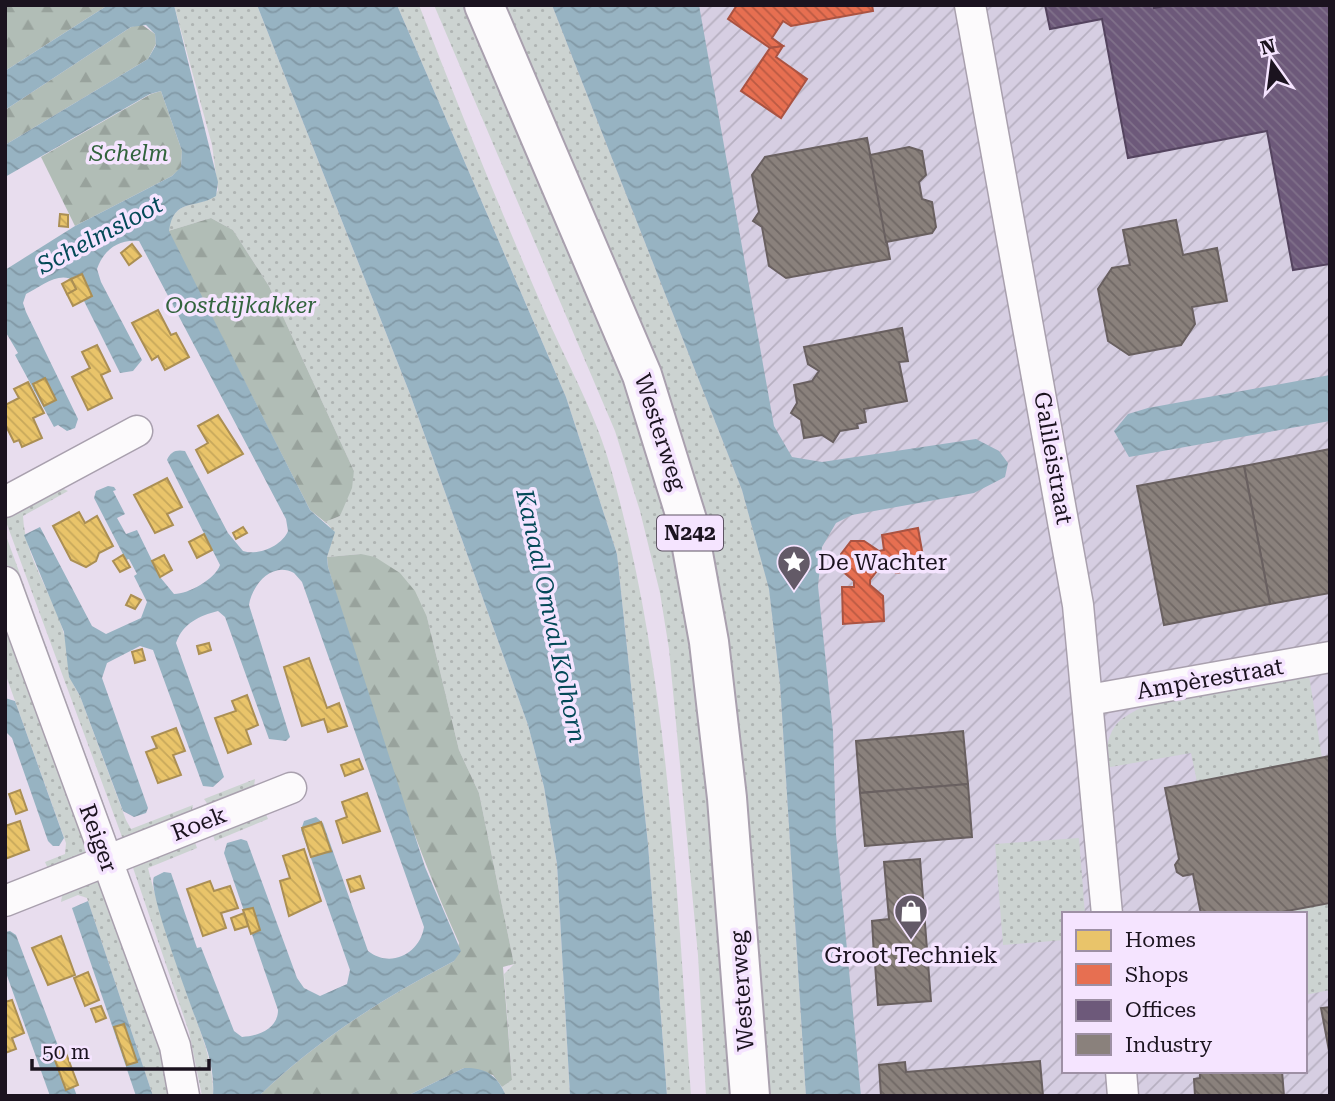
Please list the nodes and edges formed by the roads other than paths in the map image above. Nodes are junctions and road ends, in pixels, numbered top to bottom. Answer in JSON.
{"nodes":[{"id":1,"x":484,"y":5,"type":"edge"},
{"id":2,"x":970,"y":5,"type":"edge"},
{"id":3,"x":136,"y":431,"type":"dead end"},
{"id":4,"x":5,"y":502,"type":"edge"},
{"id":5,"x":5,"y":582,"type":"edge"},
{"id":6,"x":1330,"y":657,"type":"edge"},
{"id":7,"x":1089,"y":700,"type":"junction"},
{"id":8,"x":291,"y":788,"type":"dead end"},
{"id":9,"x":106,"y":860,"type":"junction"},
{"id":10,"x":5,"y":901,"type":"edge"},
{"id":11,"x":1107,"y":912,"type":"edge"},
{"id":12,"x":1121,"y":1073,"type":"edge"},
{"id":13,"x":184,"y":1096,"type":"edge"},
{"id":14,"x":750,"y":1096,"type":"edge"},
{"id":15,"x":1123,"y":1096,"type":"edge"}],
"edges":[{"from":1,"to":14,"type":"main road","name":"Westerweg","number":"N242"},
{"from":2,"to":7,"type":"street","name":"Galileistraat"},
{"from":3,"to":4,"type":"street"},
{"from":5,"to":9,"type":"street","name":"Reiger"},
{"from":6,"to":7,"type":"street","name":"Ampèrestraat"},
{"from":7,"to":11,"type":"street","name":"Galileistraat"},
{"from":8,"to":9,"type":"street","name":"Roek"},
{"from":9,"to":10,"type":"street","name":"Roek"},
{"from":9,"to":13,"type":"street","name":"Reiger"},
{"from":12,"to":15,"type":"street"}]}
